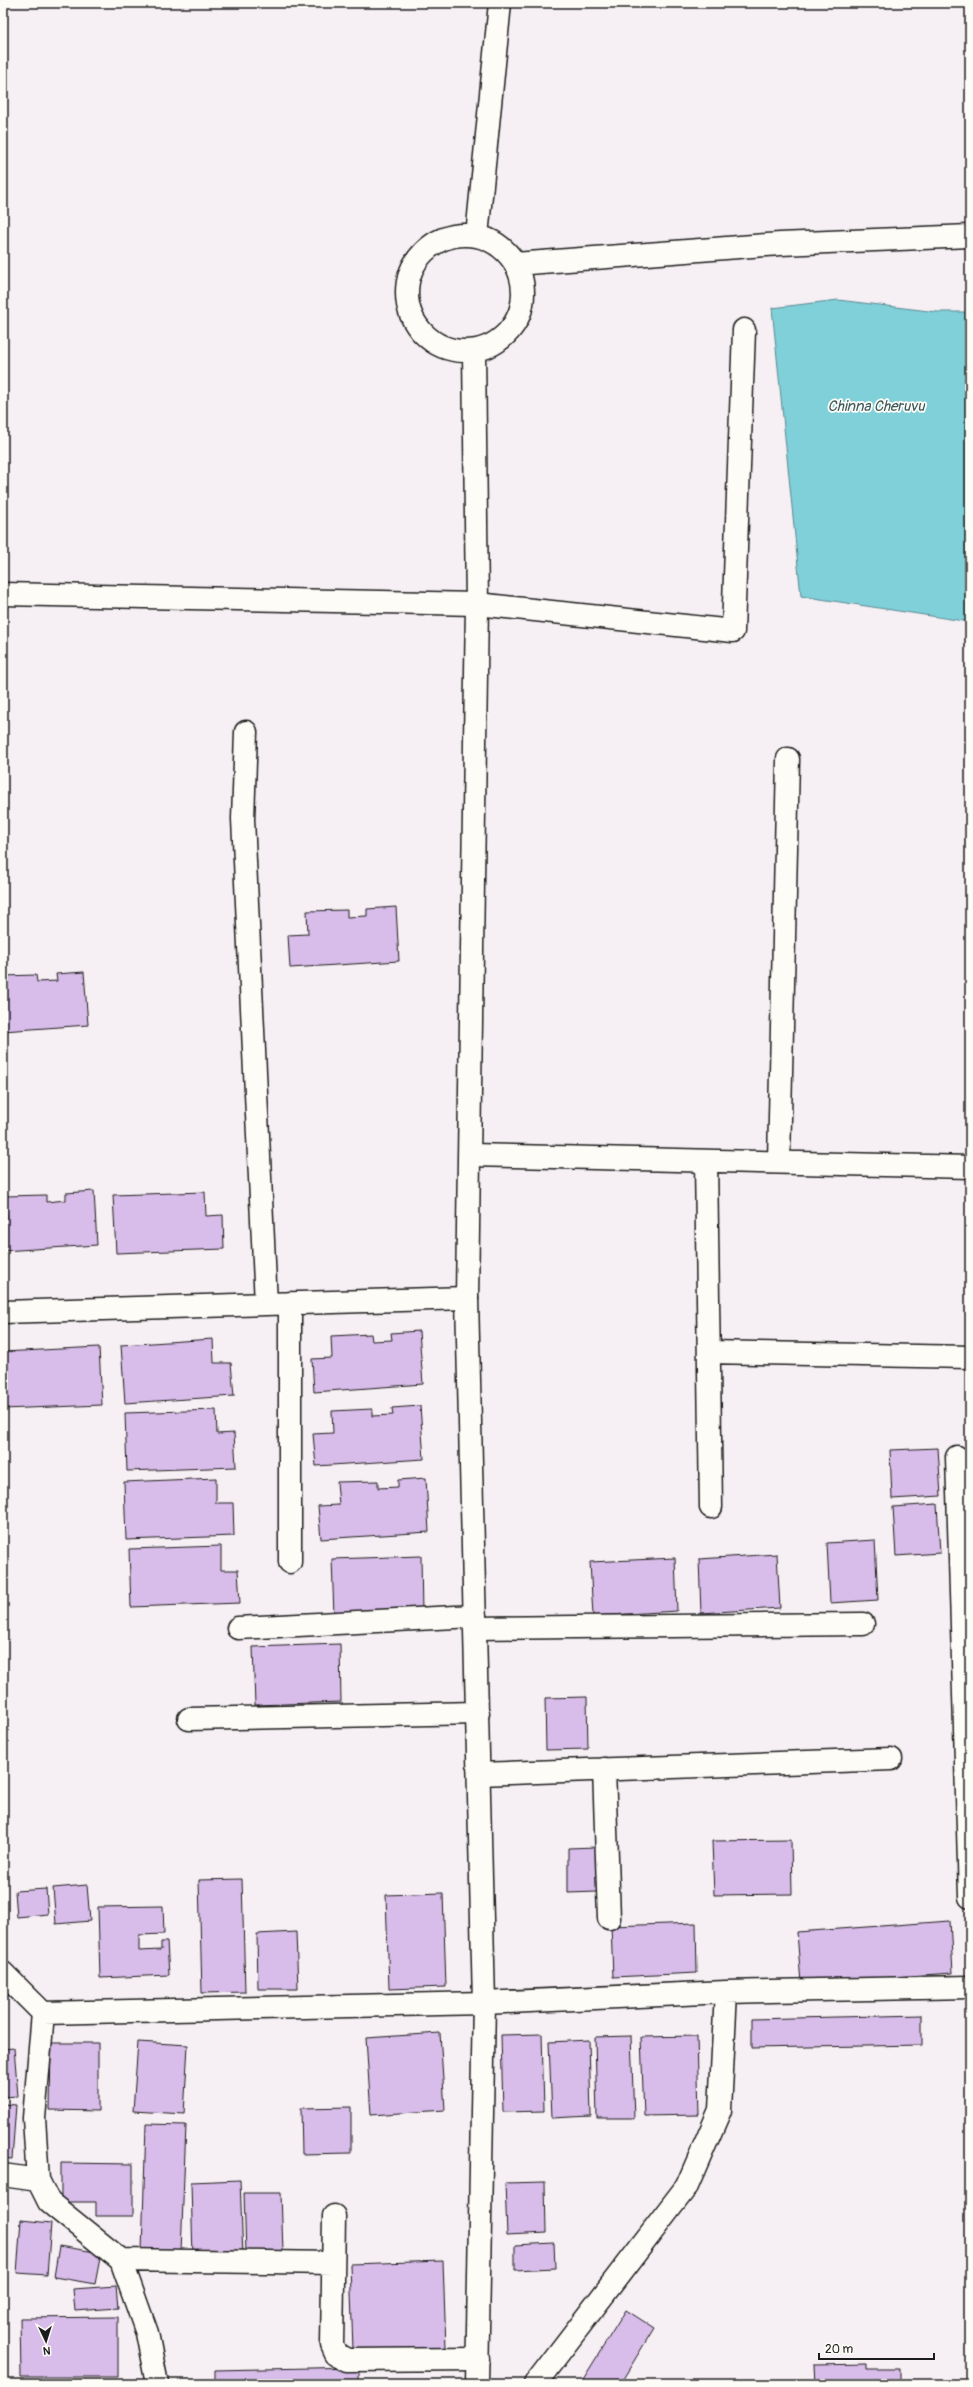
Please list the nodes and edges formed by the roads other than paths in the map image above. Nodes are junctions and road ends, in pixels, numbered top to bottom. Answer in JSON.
{"nodes":[{"id":1,"x":500,"y":3,"type":"edge"},
{"id":2,"x":477,"y":236,"type":"junction"},
{"id":3,"x":970,"y":236,"type":"edge"},
{"id":4,"x":515,"y":264,"type":"junction"},
{"id":5,"x":744,"y":330,"type":"dead end"},
{"id":6,"x":474,"y":350,"type":"junction"},
{"id":7,"x":3,"y":594,"type":"edge"},
{"id":8,"x":477,"y":604,"type":"junction"},
{"id":9,"x":246,"y":732,"type":"dead end"},
{"id":10,"x":788,"y":759,"type":"dead end"},
{"id":11,"x":470,"y":1155,"type":"junction"},
{"id":12,"x":706,"y":1161,"type":"junction"},
{"id":13,"x":779,"y":1162,"type":"junction"},
{"id":14,"x":970,"y":1167,"type":"edge"},
{"id":15,"x":468,"y":1298,"type":"junction"},
{"id":16,"x":266,"y":1304,"type":"junction"},
{"id":17,"x":290,"y":1304,"type":"junction"},
{"id":18,"x":3,"y":1312,"type":"edge"},
{"id":19,"x":709,"y":1352,"type":"junction"},
{"id":20,"x":970,"y":1356,"type":"edge"},
{"id":21,"x":957,"y":1456,"type":"dead end"},
{"id":22,"x":710,"y":1508,"type":"dead end"},
{"id":23,"x":965,"y":1530,"type":"edge"},
{"id":24,"x":290,"y":1562,"type":"dead end"},
{"id":25,"x":475,"y":1622,"type":"junction"},
{"id":26,"x":863,"y":1624,"type":"dead end"},
{"id":27,"x":238,"y":1628,"type":"dead end"},
{"id":28,"x":478,"y":1713,"type":"junction"},
{"id":29,"x":189,"y":1720,"type":"dead end"},
{"id":30,"x":891,"y":1760,"type":"dead end"},
{"id":31,"x":604,"y":1769,"type":"junction"},
{"id":32,"x":479,"y":1774,"type":"junction"},
{"id":33,"x":970,"y":1896,"type":"edge"},
{"id":34,"x":608,"y":1918,"type":"dead end"},
{"id":35,"x":3,"y":1973,"type":"edge"},
{"id":36,"x":970,"y":1987,"type":"edge"},
{"id":37,"x":726,"y":1992,"type":"junction"},
{"id":38,"x":484,"y":2003,"type":"junction"},
{"id":39,"x":43,"y":2013,"type":"junction"},
{"id":40,"x":3,"y":2175,"type":"edge"},
{"id":41,"x":38,"y":2180,"type":"junction"},
{"id":42,"x":334,"y":2216,"type":"dead end"},
{"id":43,"x":121,"y":2260,"type":"junction"},
{"id":44,"x":333,"y":2263,"type":"junction"},
{"id":45,"x":478,"y":2360,"type":"junction"},
{"id":46,"x":157,"y":2384,"type":"edge"},
{"id":47,"x":477,"y":2384,"type":"edge"},
{"id":48,"x":535,"y":2384,"type":"edge"}],
"edges":[{"from":1,"to":2,"type":"street"},
{"from":2,"to":4,"type":"street"},
{"from":2,"to":6,"type":"street"},
{"from":3,"to":4,"type":"street"},
{"from":4,"to":6,"type":"street"},
{"from":5,"to":8,"type":"street"},
{"from":6,"to":8,"type":"street"},
{"from":7,"to":8,"type":"street"},
{"from":8,"to":11,"type":"street"},
{"from":9,"to":16,"type":"street"},
{"from":10,"to":13,"type":"street"},
{"from":11,"to":12,"type":"street"},
{"from":11,"to":15,"type":"street"},
{"from":12,"to":13,"type":"street"},
{"from":12,"to":19,"type":"street"},
{"from":13,"to":14,"type":"street"},
{"from":15,"to":17,"type":"street"},
{"from":15,"to":25,"type":"street"},
{"from":16,"to":17,"type":"street"},
{"from":16,"to":18,"type":"street"},
{"from":17,"to":24,"type":"street"},
{"from":19,"to":20,"type":"street"},
{"from":19,"to":22,"type":"street"},
{"from":21,"to":23,"type":"street"},
{"from":23,"to":33,"type":"street"},
{"from":25,"to":26,"type":"street"},
{"from":25,"to":27,"type":"street"},
{"from":25,"to":28,"type":"street"},
{"from":28,"to":29,"type":"street"},
{"from":28,"to":32,"type":"street"},
{"from":30,"to":31,"type":"street"},
{"from":31,"to":32,"type":"street"},
{"from":31,"to":34,"type":"street"},
{"from":32,"to":38,"type":"street"},
{"from":35,"to":39,"type":"street"},
{"from":36,"to":37,"type":"street"},
{"from":37,"to":38,"type":"street"},
{"from":37,"to":48,"type":"street"},
{"from":38,"to":39,"type":"street"},
{"from":38,"to":45,"type":"street"},
{"from":39,"to":41,"type":"street"},
{"from":40,"to":41,"type":"street"},
{"from":41,"to":43,"type":"street"},
{"from":42,"to":44,"type":"street"},
{"from":43,"to":44,"type":"street"},
{"from":43,"to":46,"type":"street"},
{"from":44,"to":45,"type":"street"},
{"from":45,"to":47,"type":"street"}]}
